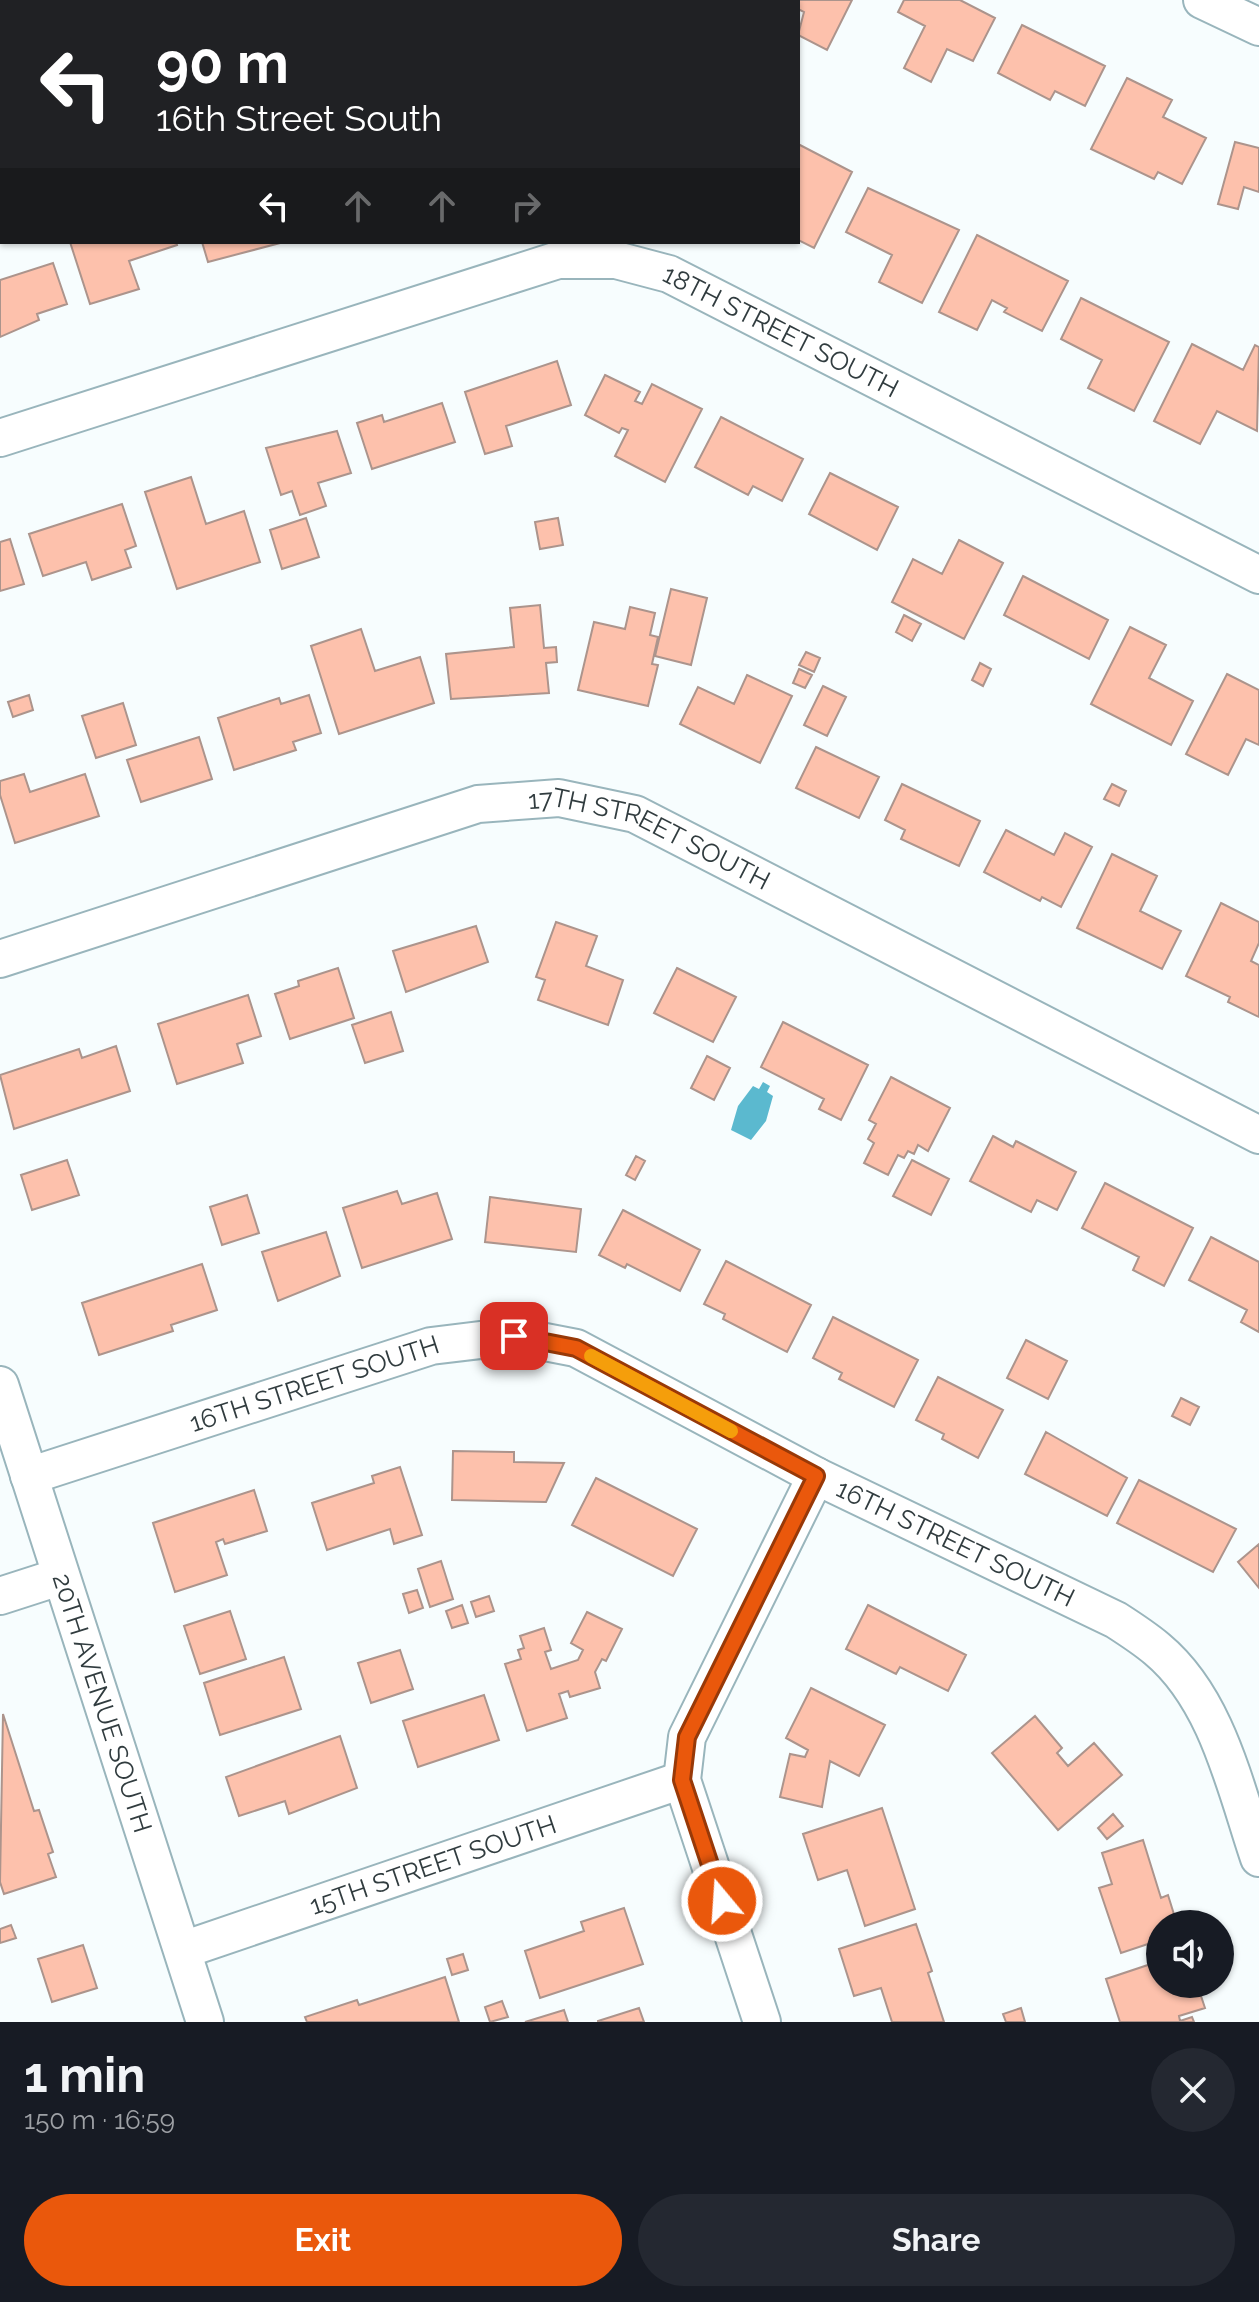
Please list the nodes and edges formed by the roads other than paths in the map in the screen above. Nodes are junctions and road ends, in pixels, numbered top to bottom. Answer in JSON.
{"nodes":[{"id":1,"x":1202,"y":0,"type":"edge"},
{"id":2,"x":1259,"y":27,"type":"edge"},
{"id":3,"x":0,"y":438,"type":"edge"},
{"id":4,"x":1259,"y":575,"type":"edge"},
{"id":5,"x":0,"y":959,"type":"edge"},
{"id":6,"x":1259,"y":1135,"type":"edge"},
{"id":7,"x":0,"y":1385,"type":"edge"},
{"id":8,"x":29,"y":1476,"type":"junction"},
{"id":9,"x":816,"y":1476,"type":"junction"},
{"id":10,"x":59,"y":1577,"type":"junction"},
{"id":11,"x":0,"y":1596,"type":"edge"},
{"id":12,"x":682,"y":1780,"type":"junction"},
{"id":13,"x":1259,"y":1858,"type":"edge"},
{"id":14,"x":183,"y":1950,"type":"junction"},
{"id":15,"x":205,"y":2022,"type":"edge"},
{"id":16,"x":762,"y":2022,"type":"edge"}],
"edges":[{"from":1,"to":2,"type":"street"},
{"from":3,"to":4,"type":"street","name":"18TH STREET SOUTH"},
{"from":5,"to":6,"type":"street","name":"17TH STREET SOUTH"},
{"from":7,"to":8,"type":"street","name":"20TH AVENUE SOUTH"},
{"from":8,"to":9,"type":"street","name":"16TH STREET SOUTH"},
{"from":8,"to":10,"type":"street","name":"20TH AVENUE SOUTH"},
{"from":9,"to":12,"type":"street"},
{"from":9,"to":13,"type":"street","name":"16TH STREET SOUTH"},
{"from":10,"to":11,"type":"street"},
{"from":10,"to":14,"type":"street","name":"20TH AVENUE SOUTH"},
{"from":12,"to":14,"type":"street","name":"15TH STREET SOUTH"},
{"from":12,"to":16,"type":"street"},
{"from":14,"to":15,"type":"street","name":"20TH AVENUE SOUTH"}]}
